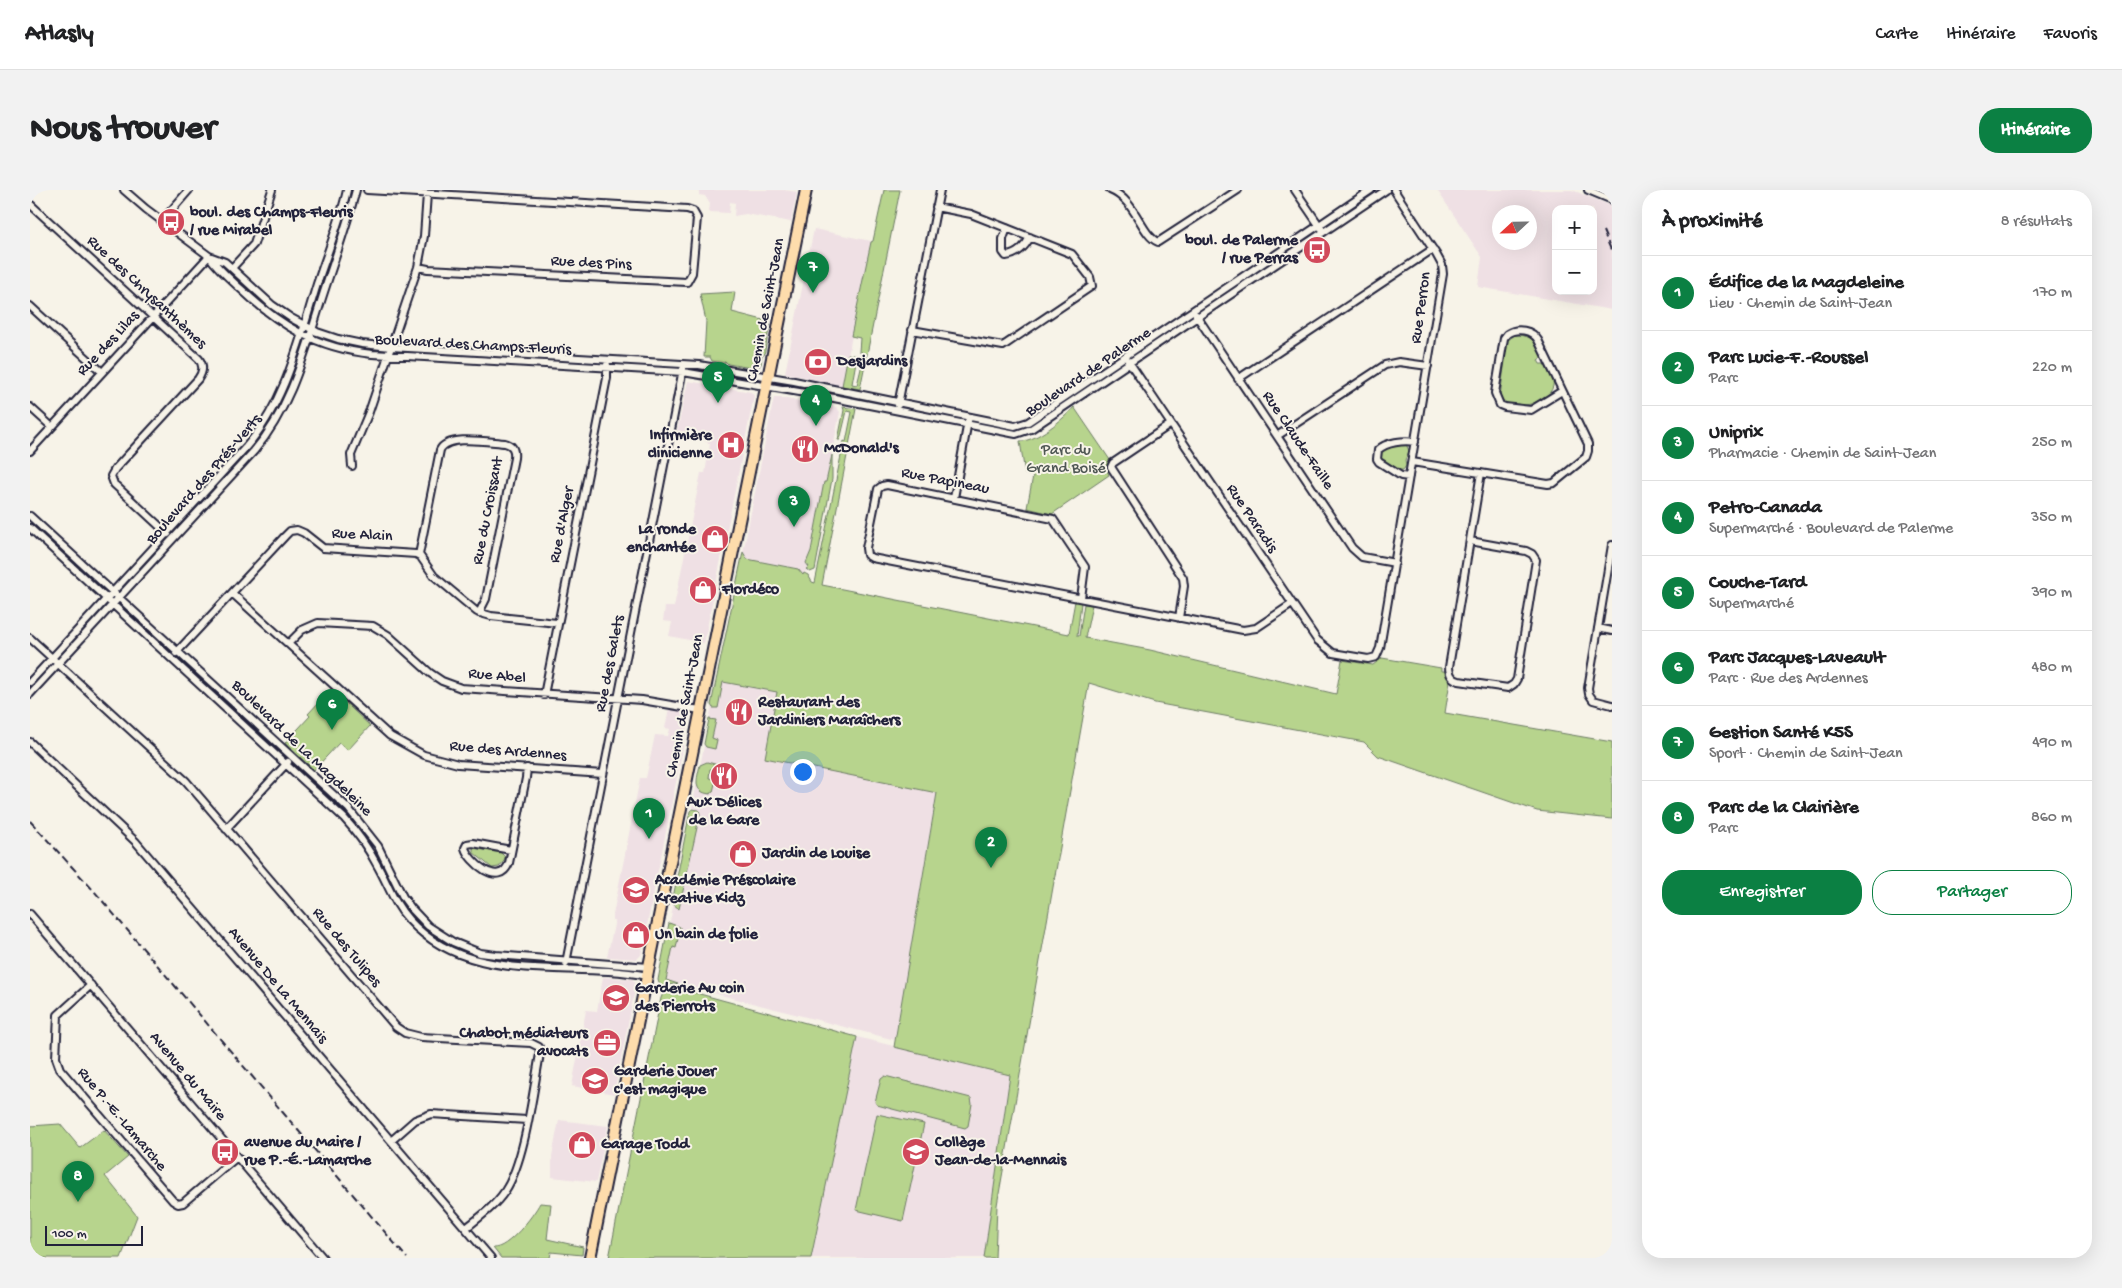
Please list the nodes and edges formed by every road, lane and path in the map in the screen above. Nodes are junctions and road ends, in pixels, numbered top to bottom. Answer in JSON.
{"nodes":[{"id":1,"x":124,"y":190,"type":"edge"},
{"id":2,"x":189,"y":190,"type":"edge"},
{"id":3,"x":272,"y":190,"type":"edge"},
{"id":4,"x":347,"y":190,"type":"edge"},
{"id":5,"x":356,"y":190,"type":"edge"},
{"id":6,"x":367,"y":190,"type":"edge"},
{"id":7,"x":806,"y":190,"type":"edge"},
{"id":8,"x":940,"y":190,"type":"edge"},
{"id":9,"x":1110,"y":190,"type":"edge"},
{"id":10,"x":1238,"y":190,"type":"edge"},
{"id":11,"x":1295,"y":190,"type":"edge"},
{"id":12,"x":1371,"y":190,"type":"edge"},
{"id":13,"x":1386,"y":190,"type":"edge"},
{"id":14,"x":1394,"y":190,"type":"edge"},
{"id":15,"x":1588,"y":190,"type":"edge"},
{"id":16,"x":1603,"y":193,"type":"edge"},
{"id":17,"x":427,"y":194,"type":"junction"},
{"id":18,"x":1612,"y":200,"type":"edge"},
{"id":19,"x":30,"y":204,"type":"edge"},
{"id":20,"x":936,"y":207,"type":"junction"},
{"id":21,"x":162,"y":221,"type":"junction"},
{"id":22,"x":1319,"y":225,"type":"junction"},
{"id":23,"x":1007,"y":228,"type":"junction"},
{"id":24,"x":1323,"y":232,"type":"junction"},
{"id":25,"x":1030,"y":237,"type":"junction"},
{"id":26,"x":1433,"y":249,"type":"junction"},
{"id":27,"x":210,"y":256,"type":"junction"},
{"id":28,"x":418,"y":267,"type":"junction"},
{"id":29,"x":232,"y":268,"type":"junction"},
{"id":30,"x":30,"y":306,"type":"edge"},
{"id":31,"x":1192,"y":310,"type":"junction"},
{"id":32,"x":1197,"y":317,"type":"junction"},
{"id":33,"x":153,"y":318,"type":"junction"},
{"id":34,"x":304,"y":326,"type":"junction"},
{"id":35,"x":312,"y":329,"type":"junction"},
{"id":36,"x":912,"y":330,"type":"junction"},
{"id":37,"x":301,"y":335,"type":"junction"},
{"id":38,"x":309,"y":338,"type":"junction"},
{"id":39,"x":391,"y":347,"type":"junction"},
{"id":40,"x":388,"y":355,"type":"junction"},
{"id":41,"x":1125,"y":356,"type":"junction"},
{"id":42,"x":607,"y":359,"type":"junction"},
{"id":43,"x":1130,"y":362,"type":"junction"},
{"id":44,"x":684,"y":364,"type":"junction"},
{"id":45,"x":1428,"y":366,"type":"junction"},
{"id":46,"x":607,"y":368,"type":"junction"},
{"id":47,"x":102,"y":372,"type":"junction"},
{"id":48,"x":683,"y":372,"type":"junction"},
{"id":49,"x":1238,"y":379,"type":"junction"},
{"id":50,"x":768,"y":382,"type":"junction"},
{"id":51,"x":1562,"y":391,"type":"junction"},
{"id":52,"x":898,"y":403,"type":"junction"},
{"id":53,"x":30,"y":407,"type":"edge"},
{"id":54,"x":897,"y":411,"type":"junction"},
{"id":55,"x":969,"y":417,"type":"junction"},
{"id":56,"x":1171,"y":424,"type":"junction"},
{"id":57,"x":968,"y":425,"type":"junction"},
{"id":58,"x":52,"y":427,"type":"junction"},
{"id":59,"x":1277,"y":436,"type":"junction"},
{"id":60,"x":1415,"y":442,"type":"junction"},
{"id":61,"x":30,"y":451,"type":"edge"},
{"id":62,"x":1412,"y":462,"type":"junction"},
{"id":63,"x":352,"y":466,"type":"dead end"},
{"id":64,"x":1481,"y":473,"type":"junction"},
{"id":65,"x":1409,"y":477,"type":"junction"},
{"id":66,"x":954,"y":498,"type":"junction"},
{"id":67,"x":30,"y":516,"type":"edge"},
{"id":68,"x":30,"y":528,"type":"edge"},
{"id":69,"x":166,"y":533,"type":"junction"},
{"id":70,"x":173,"y":539,"type":"junction"},
{"id":71,"x":1470,"y":542,"type":"junction"},
{"id":72,"x":1612,"y":545,"type":"edge"},
{"id":73,"x":419,"y":555,"type":"junction"},
{"id":74,"x":1395,"y":563,"type":"junction"},
{"id":75,"x":1610,"y":574,"type":"edge"},
{"id":76,"x":112,"y":592,"type":"junction"},
{"id":77,"x":232,"y":593,"type":"junction"},
{"id":78,"x":106,"y":598,"type":"junction"},
{"id":79,"x":119,"y":598,"type":"junction"},
{"id":80,"x":1081,"y":598,"type":"junction"},
{"id":81,"x":112,"y":604,"type":"junction"},
{"id":82,"x":1292,"y":604,"type":"junction"},
{"id":83,"x":479,"y":613,"type":"junction"},
{"id":84,"x":1179,"y":618,"type":"junction"},
{"id":85,"x":557,"y":623,"type":"junction"},
{"id":86,"x":1598,"y":628,"type":"junction"},
{"id":87,"x":1612,"y":631,"type":"edge"},
{"id":88,"x":30,"y":638,"type":"edge"},
{"id":89,"x":288,"y":644,"type":"junction"},
{"id":90,"x":178,"y":652,"type":"junction"},
{"id":91,"x":1378,"y":654,"type":"joint"},
{"id":92,"x":52,"y":658,"type":"junction"},
{"id":93,"x":171,"y":658,"type":"junction"},
{"id":94,"x":58,"y":664,"type":"junction"},
{"id":95,"x":30,"y":682,"type":"edge"},
{"id":96,"x":30,"y":694,"type":"edge"},
{"id":97,"x":544,"y":695,"type":"junction"},
{"id":98,"x":618,"y":699,"type":"junction"},
{"id":99,"x":1612,"y":705,"type":"edge"},
{"id":100,"x":700,"y":710,"type":"junction"},
{"id":101,"x":30,"y":742,"type":"edge"},
{"id":102,"x":293,"y":758,"type":"junction"},
{"id":103,"x":286,"y":764,"type":"junction"},
{"id":104,"x":527,"y":768,"type":"junction"},
{"id":105,"x":603,"y":774,"type":"junction"},
{"id":106,"x":226,"y":829,"type":"junction"},
{"id":107,"x":511,"y":850,"type":"junction"},
{"id":108,"x":394,"y":878,"type":"junction"},
{"id":109,"x":385,"y":881,"type":"junction"},
{"id":110,"x":30,"y":914,"type":"edge"},
{"id":111,"x":566,"y":960,"type":"junction"},
{"id":112,"x":565,"y":969,"type":"junction"},
{"id":113,"x":648,"y":971,"type":"junction"},
{"id":114,"x":91,"y":985,"type":"junction"},
{"id":115,"x":527,"y":1120,"type":"junction"},
{"id":116,"x":391,"y":1141,"type":"junction"},
{"id":117,"x":237,"y":1158,"type":"junction"},
{"id":118,"x":466,"y":1228,"type":"junction"},
{"id":119,"x":323,"y":1258,"type":"edge"},
{"id":120,"x":491,"y":1258,"type":"edge"},
{"id":121,"x":590,"y":1258,"type":"edge"}],
"edges":[{"from":1,"to":21,"type":"street","name":"Boulevard des Champs-Fleuris"},
{"from":2,"to":21,"type":"street"},
{"from":3,"to":29,"type":"street"},
{"from":4,"to":34,"type":"street","name":"Boulevard des Prés-Verts"},
{"from":5,"to":35,"type":"street","name":"Boulevard des Prés-Verts"},
{"from":6,"to":17,"type":"street"},
{"from":7,"to":50,"type":"main road","name":"Chemin de Saint-Jean"},
{"from":8,"to":20,"type":"street"},
{"from":9,"to":10,"type":"street"},
{"from":11,"to":22,"type":"street"},
{"from":12,"to":22,"type":"street","name":"Boulevard de Palerme"},
{"from":13,"to":24,"type":"street","name":"Boulevard de Palerme"},
{"from":14,"to":26,"type":"street","name":"Rue Perron"},
{"from":15,"to":16,"type":"street"},
{"from":16,"to":18,"type":"street"},
{"from":17,"to":28,"type":"street"},
{"from":17,"to":28,"type":"street","name":"Rue des Pins"},
{"from":19,"to":33,"type":"street","name":"Rue des Chrysanthèmes"},
{"from":20,"to":23,"type":"street"},
{"from":20,"to":36,"type":"street"},
{"from":21,"to":27,"type":"street","name":"Boulevard des Champs-Fleuris"},
{"from":22,"to":24,"type":"street"},
{"from":22,"to":31,"type":"street","name":"Boulevard de Palerme"},
{"from":23,"to":25,"type":"street"},
{"from":23,"to":25,"type":"street"},
{"from":24,"to":32,"type":"street","name":"Boulevard de Palerme"},
{"from":25,"to":36,"type":"street"},
{"from":26,"to":45,"type":"street","name":"Rue Perron"},
{"from":26,"to":49,"type":"street"},
{"from":27,"to":29,"type":"street","name":"Boulevard des Champs-Fleuris"},
{"from":27,"to":33,"type":"street","name":"Rue des Lilas"},
{"from":27,"to":37,"type":"street","name":"Boulevard des Champs-Fleuris"},
{"from":28,"to":39,"type":"street"},
{"from":29,"to":34,"type":"street","name":"Boulevard des Champs-Fleuris"},
{"from":30,"to":47,"type":"street"},
{"from":31,"to":32,"type":"street","name":"Rue Claude-Faille"},
{"from":31,"to":41,"type":"street","name":"Boulevard de Palerme"},
{"from":32,"to":43,"type":"street","name":"Boulevard de Palerme"},
{"from":32,"to":49,"type":"street","name":"Rue Claude-Faille"},
{"from":33,"to":47,"type":"street","name":"Rue des Lilas"},
{"from":33,"to":69,"type":"street","name":"Rue des Chrysanthèmes"},
{"from":34,"to":35,"type":"street","name":"Boulevard des Champs-Fleuris"},
{"from":34,"to":37,"type":"street","name":"Boulevard des Prés-Verts"},
{"from":35,"to":38,"type":"street","name":"Boulevard des Prés-Verts"},
{"from":35,"to":39,"type":"street","name":"Boulevard des Champs-Fleuris"},
{"from":36,"to":52,"type":"street"},
{"from":37,"to":38,"type":"street","name":"Boulevard des Champs-Fleuris"},
{"from":37,"to":69,"type":"street","name":"Boulevard des Prés-Verts"},
{"from":38,"to":40,"type":"street","name":"Boulevard des Champs-Fleuris"},
{"from":38,"to":70,"type":"street","name":"Boulevard des Prés-Verts"},
{"from":39,"to":40,"type":"street"},
{"from":39,"to":42,"type":"street","name":"Boulevard des Champs-Fleuris"},
{"from":40,"to":46,"type":"street","name":"Boulevard des Champs-Fleuris"},
{"from":40,"to":63,"type":"street"},
{"from":41,"to":43,"type":"street","name":"Rue Paradis"},
{"from":41,"to":55,"type":"street","name":"Boulevard de Palerme"},
{"from":42,"to":44,"type":"street","name":"Boulevard des Champs-Fleuris"},
{"from":42,"to":46,"type":"street","name":"Rue d'Alger"},
{"from":43,"to":56,"type":"street","name":"Rue Paradis"},
{"from":43,"to":57,"type":"street","name":"Boulevard de Palerme"},
{"from":44,"to":48,"type":"street","name":"Rue des Galets"},
{"from":44,"to":50,"type":"street","name":"Boulevard des Champs-Fleuris"},
{"from":45,"to":59,"type":"street"},
{"from":45,"to":60,"type":"street","name":"Rue Perron"},
{"from":46,"to":48,"type":"street","name":"Boulevard des Champs-Fleuris"},
{"from":46,"to":85,"type":"street","name":"Rue d'Alger"},
{"from":47,"to":58,"type":"street","name":"Rue des Lilas"},
{"from":48,"to":50,"type":"street","name":"Boulevard des Champs-Fleuris"},
{"from":48,"to":98,"type":"street","name":"Rue des Galets"},
{"from":49,"to":59,"type":"street","name":"Rue Claude-Faille"},
{"from":50,"to":52,"type":"street","name":"Boulevard de Palerme"},
{"from":50,"to":54,"type":"street","name":"Boulevard de Palerme"},
{"from":50,"to":100,"type":"main road","name":"Chemin de Saint-Jean"},
{"from":51,"to":51,"type":"street"},
{"from":51,"to":64,"type":"street"},
{"from":52,"to":54,"type":"street"},
{"from":52,"to":55,"type":"street","name":"Boulevard de Palerme"},
{"from":53,"to":58,"type":"street"},
{"from":54,"to":57,"type":"street","name":"Boulevard de Palerme"},
{"from":55,"to":57,"type":"street"},
{"from":56,"to":82,"type":"street","name":"Rue Paradis"},
{"from":56,"to":84,"type":"street"},
{"from":57,"to":66,"type":"street"},
{"from":58,"to":61,"type":"street","name":"Rue des Lilas"},
{"from":59,"to":74,"type":"street","name":"Rue Claude-Faille"},
{"from":60,"to":62,"type":"street","name":"Rue Perron"},
{"from":60,"to":65,"type":"street"},
{"from":62,"to":64,"type":"street"},
{"from":62,"to":65,"type":"street","name":"Rue Perron"},
{"from":64,"to":71,"type":"street"},
{"from":65,"to":74,"type":"street","name":"Rue Perron"},
{"from":66,"to":80,"type":"street","name":"Rue Papineau"},
{"from":66,"to":80,"type":"street","name":"Rue Papineau"},
{"from":67,"to":76,"type":"street","name":"Boulevard de La Magdeleine"},
{"from":68,"to":78,"type":"street","name":"Boulevard de La Magdeleine"},
{"from":69,"to":70,"type":"street","name":"Rue des Chrysanthèmes"},
{"from":69,"to":76,"type":"street","name":"Boulevard des Prés-Verts"},
{"from":70,"to":79,"type":"street","name":"Boulevard des Prés-Verts"},
{"from":71,"to":71,"type":"street"},
{"from":72,"to":75,"type":"street"},
{"from":73,"to":77,"type":"street","name":"Rue Alain"},
{"from":73,"to":83,"type":"street"},
{"from":73,"to":83,"type":"street","name":"Rue du Croissant"},
{"from":74,"to":91,"type":"street","name":"Rue Perron"},
{"from":75,"to":86,"type":"street"},
{"from":76,"to":78,"type":"street","name":"Boulevard des Prés-Verts"},
{"from":76,"to":79,"type":"street","name":"Boulevard de La Magdeleine"},
{"from":77,"to":89,"type":"street","name":"Rue des Ardennes"},
{"from":77,"to":90,"type":"street","name":"Rue Alain"},
{"from":78,"to":81,"type":"street","name":"Boulevard de La Magdeleine"},
{"from":78,"to":92,"type":"street","name":"Boulevard des Prés-Verts"},
{"from":79,"to":81,"type":"street","name":"Boulevard des Prés-Verts"},
{"from":79,"to":90,"type":"street","name":"Boulevard de La Magdeleine"},
{"from":80,"to":84,"type":"street","name":"Rue Papineau"},
{"from":81,"to":93,"type":"street","name":"Boulevard de La Magdeleine"},
{"from":81,"to":94,"type":"street","name":"Boulevard des Prés-Verts"},
{"from":82,"to":84,"type":"street","name":"Rue Papineau"},
{"from":82,"to":91,"type":"street","name":"Rue Paradis"},
{"from":83,"to":85,"type":"street"},
{"from":85,"to":97,"type":"street","name":"Rue d'Alger"},
{"from":86,"to":87,"type":"street"},
{"from":86,"to":99,"type":"street"},
{"from":88,"to":92,"type":"street","name":"Rue des Tulipes"},
{"from":89,"to":97,"type":"street","name":"Rue Abel"},
{"from":89,"to":104,"type":"street","name":"Rue des Ardennes"},
{"from":90,"to":93,"type":"street","name":"Rue Alain"},
{"from":90,"to":102,"type":"street","name":"Boulevard de La Magdeleine"},
{"from":92,"to":94,"type":"street","name":"Rue des Tulipes"},
{"from":92,"to":95,"type":"street","name":"Boulevard des Prés-Verts"},
{"from":93,"to":103,"type":"street","name":"Boulevard de La Magdeleine"},
{"from":94,"to":96,"type":"street","name":"Boulevard des Prés-Verts"},
{"from":94,"to":106,"type":"street","name":"Rue des Tulipes"},
{"from":97,"to":98,"type":"street","name":"Rue Abel"},
{"from":98,"to":100,"type":"street","name":"Rue Abel"},
{"from":98,"to":105,"type":"street","name":"Rue des Galets"},
{"from":100,"to":113,"type":"main road","name":"Chemin de Saint-Jean"},
{"from":101,"to":116,"type":"street","name":"Avenue De La Mennais"},
{"from":102,"to":103,"type":"street"},
{"from":102,"to":108,"type":"street","name":"Boulevard de La Magdeleine"},
{"from":103,"to":106,"type":"street"},
{"from":103,"to":109,"type":"street","name":"Boulevard de La Magdeleine"},
{"from":104,"to":105,"type":"street","name":"Rue des Ardennes"},
{"from":104,"to":107,"type":"street"},
{"from":105,"to":111,"type":"street","name":"Rue des Galets"},
{"from":106,"to":115,"type":"street","name":"Rue des Tulipes"},
{"from":107,"to":107,"type":"street"},
{"from":108,"to":109,"type":"street"},
{"from":108,"to":111,"type":"street","name":"Boulevard de La Magdeleine"},
{"from":109,"to":112,"type":"street","name":"Boulevard de La Magdeleine"},
{"from":110,"to":114,"type":"street","name":"Avenue du Maire"},
{"from":111,"to":112,"type":"street","name":"Rue des Galets"},
{"from":111,"to":113,"type":"street","name":"Boulevard de La Magdeleine"},
{"from":112,"to":113,"type":"street","name":"Boulevard de La Magdeleine"},
{"from":113,"to":121,"type":"main road","name":"Chemin de Saint-Jean"},
{"from":114,"to":117,"type":"street","name":"Avenue du Maire"},
{"from":114,"to":117,"type":"street","name":"Rue P.-E.-Lamarche"},
{"from":115,"to":116,"type":"street"},
{"from":115,"to":118,"type":"street","name":"Rue des Tulipes"},
{"from":116,"to":118,"type":"street","name":"Avenue De La Mennais"},
{"from":117,"to":119,"type":"street","name":"Avenue du Maire"},
{"from":118,"to":120,"type":"street","name":"Avenue De La Mennais"}]}
